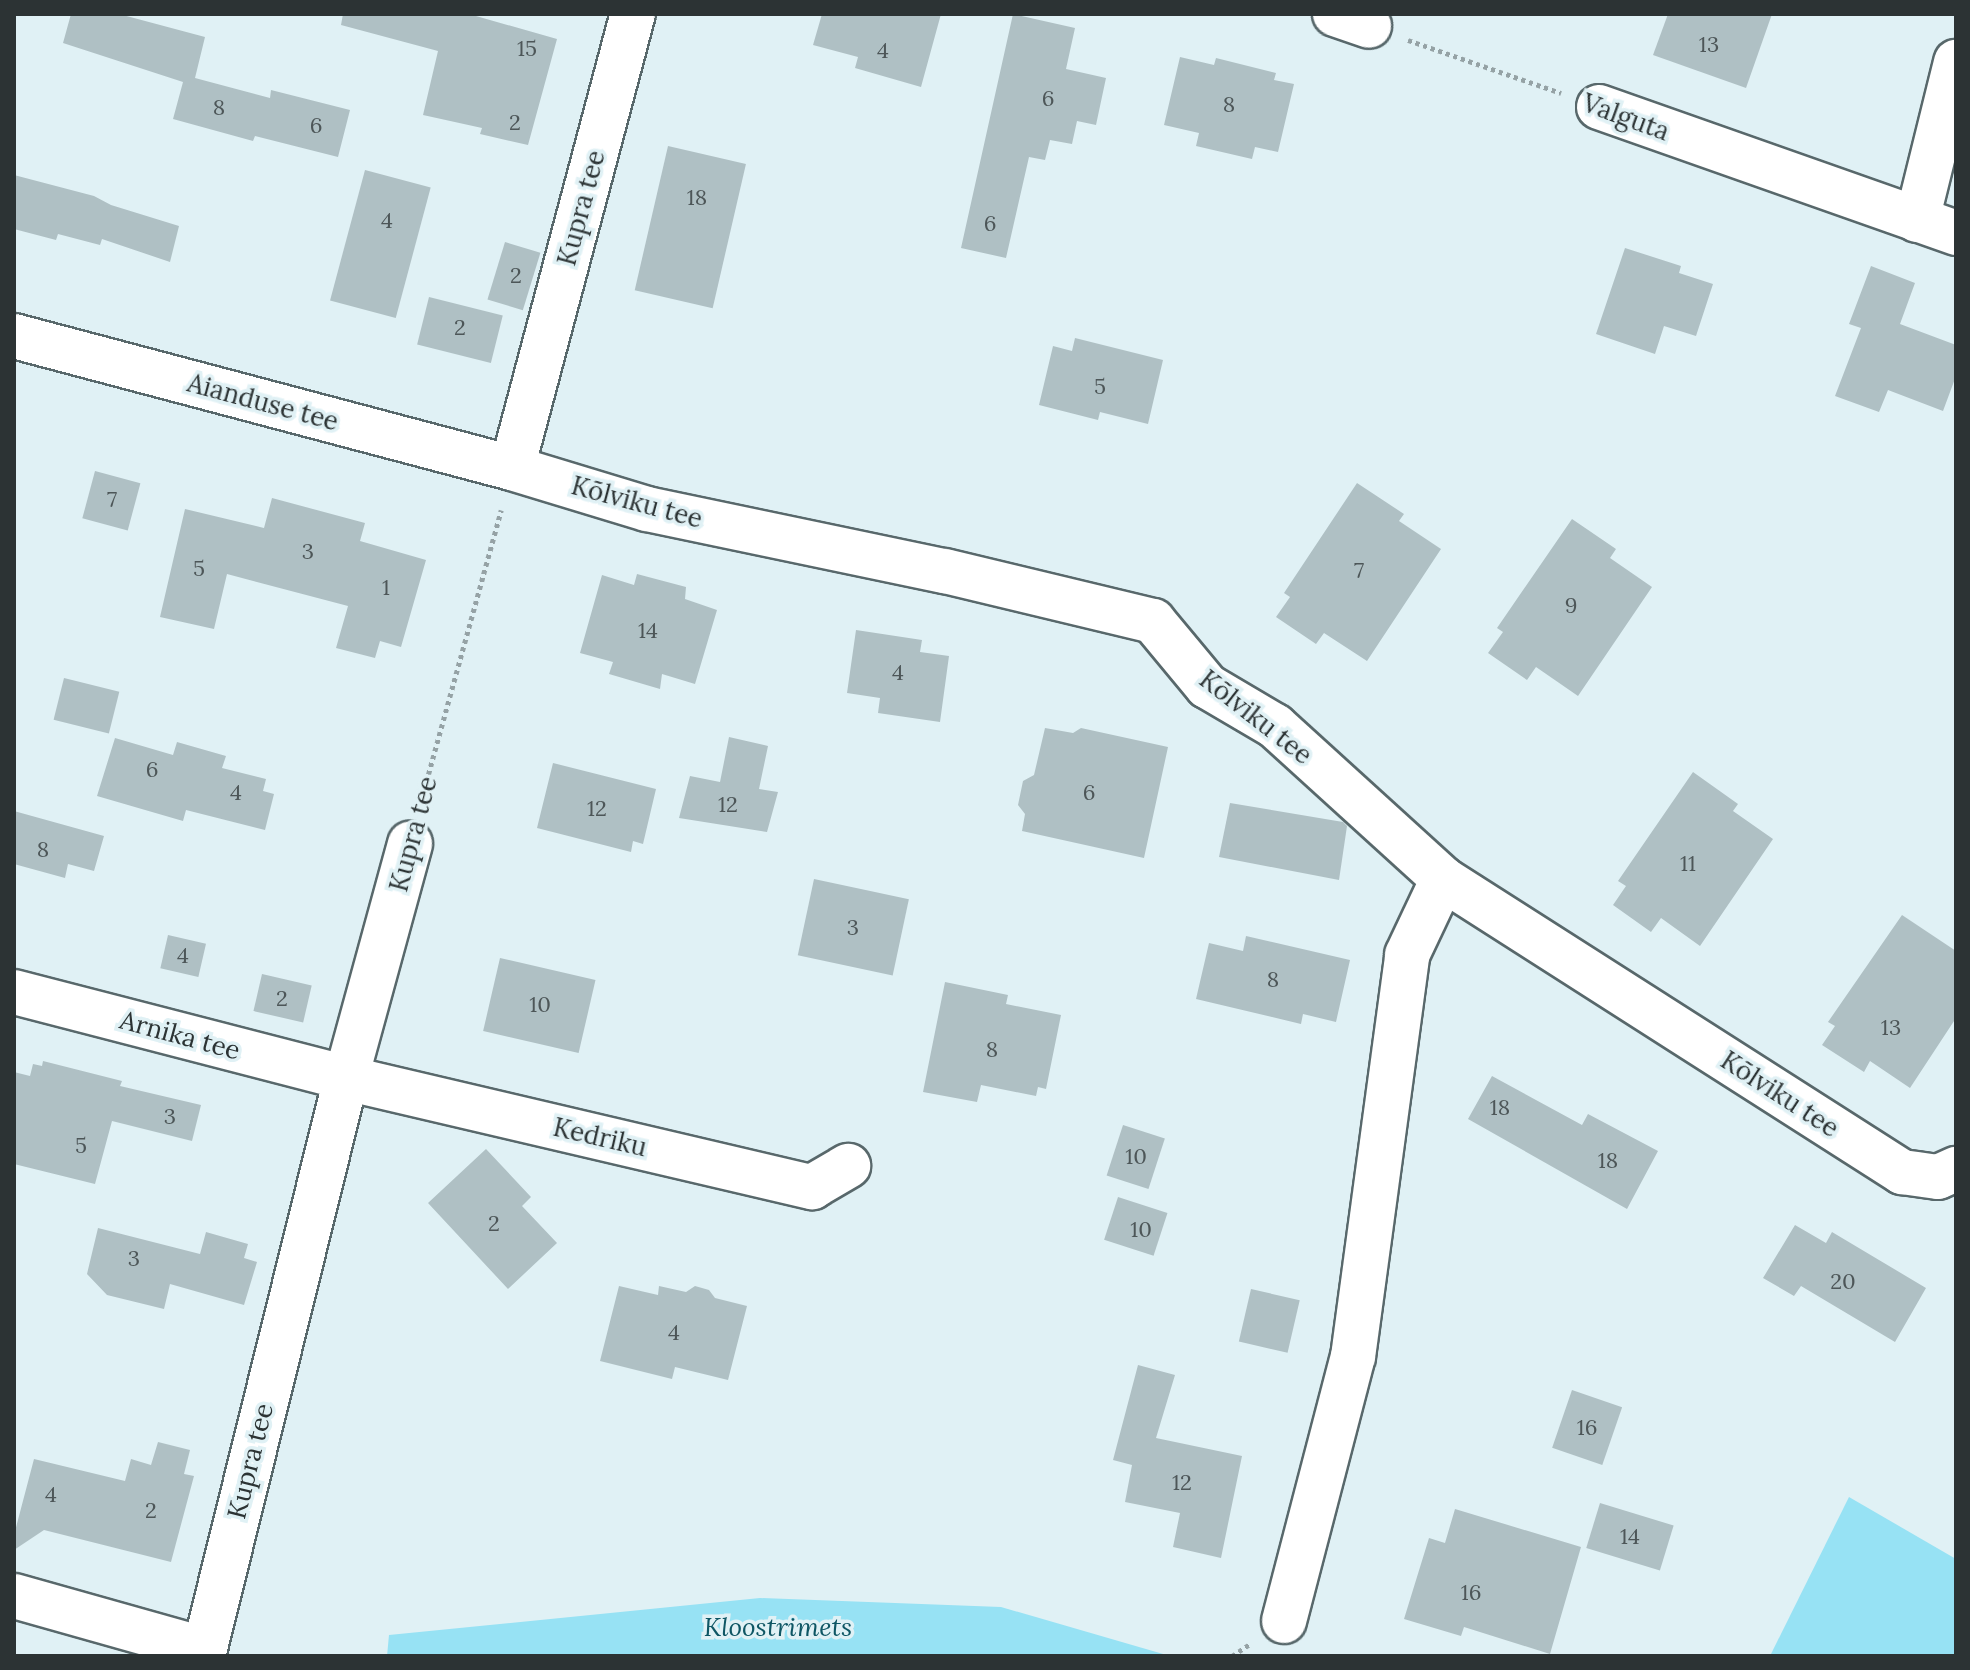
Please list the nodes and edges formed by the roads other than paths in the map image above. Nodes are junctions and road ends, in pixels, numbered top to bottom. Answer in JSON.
{"nodes":[{"id":1,"x":633,"y":14,"type":"edge"},
{"id":2,"x":1956,"y":62,"type":"edge"},
{"id":3,"x":1599,"y":107,"type":"road end"},
{"id":4,"x":1936,"y":227,"type":"edge"},
{"id":5,"x":14,"y":336,"type":"edge"},
{"id":6,"x":512,"y":468,"type":"junction"},
{"id":7,"x":410,"y":844,"type":"road end"},
{"id":8,"x":1443,"y":879,"type":"junction"},
{"id":9,"x":14,"y":992,"type":"edge"},
{"id":10,"x":346,"y":1078,"type":"junction"},
{"id":11,"x":848,"y":1166,"type":"dead end"},
{"id":12,"x":1956,"y":1169,"type":"edge"},
{"id":13,"x":14,"y":1596,"type":"edge"},
{"id":14,"x":1284,"y":1621,"type":"dead end"},
{"id":15,"x":203,"y":1653,"type":"edge"}],
"edges":[{"from":1,"to":6,"type":"street","name":"Kupra tee"},
{"from":2,"to":4,"type":"street","name":"Valguta"},
{"from":3,"to":4,"type":"street","name":"Valguta"},
{"from":5,"to":6,"type":"street","name":"Aianduse tee"},
{"from":6,"to":8,"type":"street","name":"Kõlviku tee"},
{"from":7,"to":10,"type":"street","name":"Kupra tee"},
{"from":8,"to":12,"type":"street","name":"Kõlviku tee"},
{"from":8,"to":14,"type":"street"},
{"from":9,"to":10,"type":"street","name":"Arnika tee"},
{"from":10,"to":11,"type":"street","name":"Kedriku"},
{"from":10,"to":15,"type":"street","name":"Kupra tee"},
{"from":13,"to":15,"type":"street"}]}
